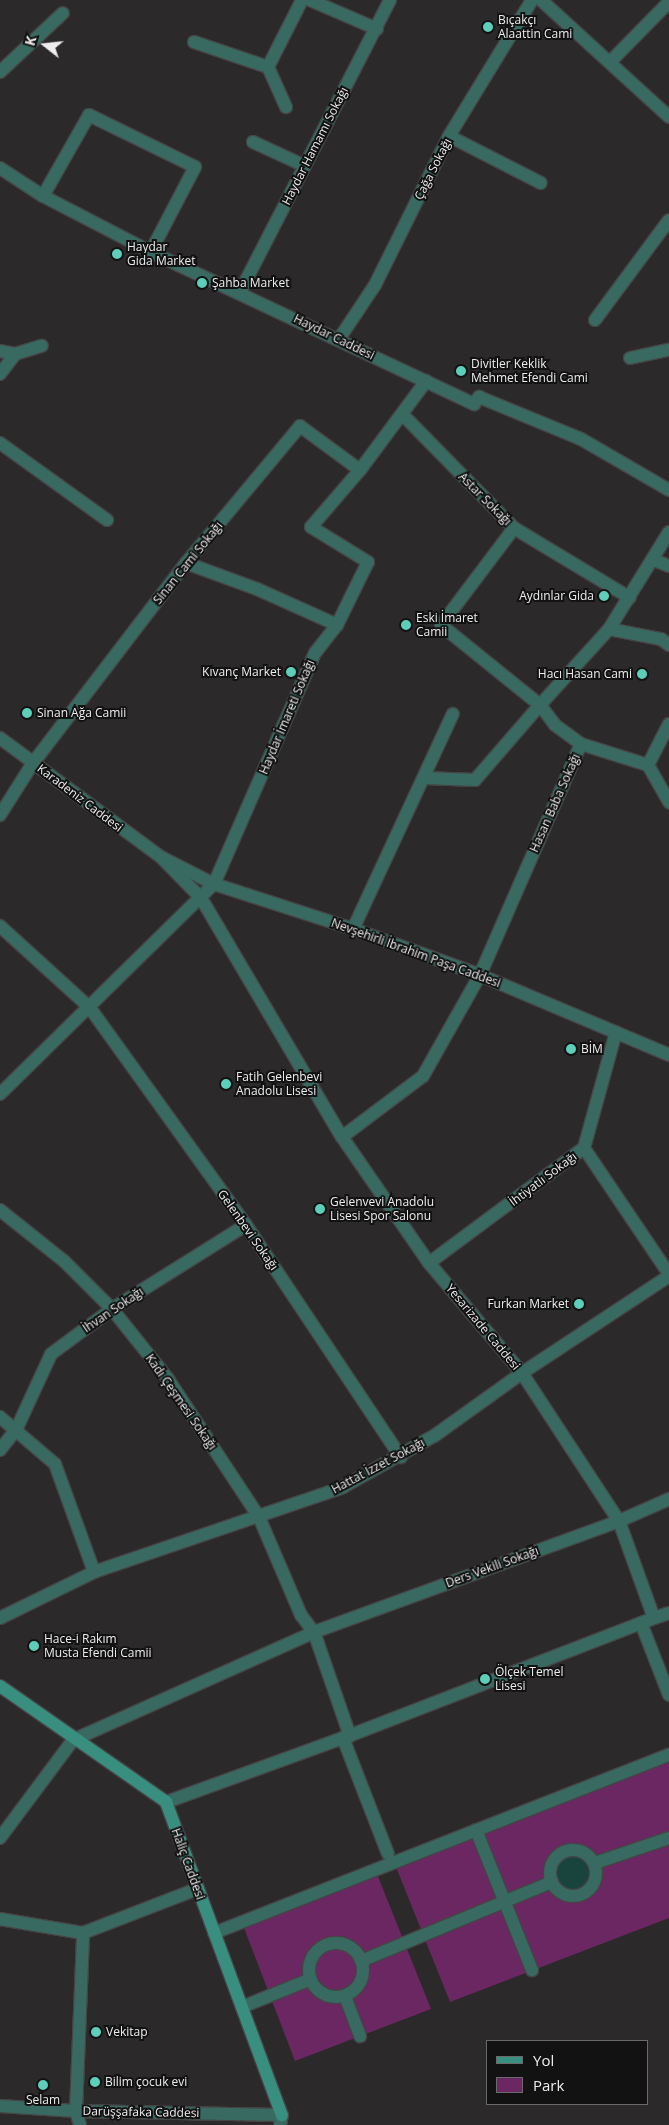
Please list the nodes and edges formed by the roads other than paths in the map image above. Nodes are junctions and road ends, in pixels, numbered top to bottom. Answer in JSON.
{"nodes":[{"id":1,"x":302,"y":0,"type":"edge"},
{"id":2,"x":310,"y":0,"type":"edge"},
{"id":3,"x":390,"y":0,"type":"edge"},
{"id":4,"x":532,"y":0,"type":"edge"},
{"id":5,"x":541,"y":0,"type":"edge"},
{"id":6,"x":669,"y":2,"type":"edge"},
{"id":7,"x":63,"y":13,"type":"dead end"},
{"id":8,"x":377,"y":29,"type":"junction"},
{"id":9,"x":194,"y":42,"type":"dead end"},
{"id":10,"x":611,"y":62,"type":"junction"},
{"id":11,"x":268,"y":67,"type":"junction"},
{"id":12,"x":0,"y":72,"type":"edge"},
{"id":13,"x":286,"y":107,"type":"dead end"},
{"id":14,"x":669,"y":116,"type":"edge"},
{"id":15,"x":449,"y":136,"type":"junction"},
{"id":16,"x":253,"y":142,"type":"dead end"},
{"id":17,"x":305,"y":166,"type":"junction"},
{"id":18,"x":0,"y":168,"type":"edge"},
{"id":19,"x":541,"y":183,"type":"dead end"},
{"id":20,"x":42,"y":196,"type":"junction"},
{"id":21,"x":669,"y":220,"type":"edge"},
{"id":22,"x":151,"y":251,"type":"junction"},
{"id":23,"x":240,"y":292,"type":"junction"},
{"id":24,"x":595,"y":320,"type":"dead end"},
{"id":25,"x":339,"y":340,"type":"junction"},
{"id":26,"x":42,"y":346,"type":"dead end"},
{"id":27,"x":669,"y":350,"type":"edge"},
{"id":28,"x":0,"y":351,"type":"edge"},
{"id":29,"x":16,"y":354,"type":"junction"},
{"id":30,"x":630,"y":358,"type":"dead end"},
{"id":31,"x":0,"y":374,"type":"edge"},
{"id":32,"x":426,"y":381,"type":"junction"},
{"id":33,"x":403,"y":415,"type":"junction"},
{"id":34,"x":0,"y":443,"type":"edge"},
{"id":35,"x":360,"y":470,"type":"junction"},
{"id":36,"x":669,"y":490,"type":"edge"},
{"id":37,"x":107,"y":520,"type":"dead end"},
{"id":38,"x":514,"y":528,"type":"junction"},
{"id":39,"x":669,"y":532,"type":"edge"},
{"id":40,"x":654,"y":560,"type":"junction"},
{"id":41,"x":186,"y":563,"type":"junction"},
{"id":42,"x":669,"y":566,"type":"edge"},
{"id":43,"x":630,"y":598,"type":"junction"},
{"id":44,"x":337,"y":625,"type":"junction"},
{"id":45,"x":609,"y":629,"type":"junction"},
{"id":46,"x":669,"y":645,"type":"edge"},
{"id":47,"x":540,"y":705,"type":"junction"},
{"id":48,"x":453,"y":714,"type":"dead end"},
{"id":49,"x":669,"y":724,"type":"edge"},
{"id":50,"x":0,"y":738,"type":"edge"},
{"id":51,"x":581,"y":744,"type":"junction"},
{"id":52,"x":33,"y":763,"type":"junction"},
{"id":53,"x":648,"y":765,"type":"junction"},
{"id":54,"x":425,"y":778,"type":"junction"},
{"id":55,"x":669,"y":802,"type":"edge"},
{"id":56,"x":0,"y":814,"type":"edge"},
{"id":57,"x":160,"y":857,"type":"junction"},
{"id":58,"x":214,"y":884,"type":"junction"},
{"id":59,"x":201,"y":898,"type":"junction"},
{"id":60,"x":0,"y":926,"type":"edge"},
{"id":61,"x":353,"y":928,"type":"junction"},
{"id":62,"x":480,"y":975,"type":"junction"},
{"id":63,"x":90,"y":1008,"type":"junction"},
{"id":64,"x":616,"y":1032,"type":"junction"},
{"id":65,"x":669,"y":1055,"type":"edge"},
{"id":66,"x":0,"y":1094,"type":"edge"},
{"id":67,"x":342,"y":1138,"type":"junction"},
{"id":68,"x":584,"y":1148,"type":"junction"},
{"id":69,"x":0,"y":1210,"type":"edge"},
{"id":70,"x":246,"y":1225,"type":"junction"},
{"id":71,"x":429,"y":1263,"type":"junction"},
{"id":72,"x":669,"y":1275,"type":"edge"},
{"id":73,"x":112,"y":1309,"type":"junction"},
{"id":74,"x":522,"y":1373,"type":"junction"},
{"id":75,"x":0,"y":1417,"type":"edge"},
{"id":76,"x":17,"y":1428,"type":"junction"},
{"id":77,"x":0,"y":1450,"type":"edge"},
{"id":78,"x":401,"y":1456,"type":"junction"},
{"id":79,"x":669,"y":1499,"type":"edge"},
{"id":80,"x":259,"y":1517,"type":"junction"},
{"id":81,"x":619,"y":1521,"type":"junction"},
{"id":82,"x":94,"y":1572,"type":"junction"},
{"id":83,"x":669,"y":1613,"type":"edge"},
{"id":84,"x":0,"y":1618,"type":"edge"},
{"id":85,"x":654,"y":1618,"type":"junction"},
{"id":86,"x":641,"y":1624,"type":"junction"},
{"id":87,"x":314,"y":1632,"type":"junction"},
{"id":88,"x":0,"y":1686,"type":"edge"},
{"id":89,"x":669,"y":1695,"type":"edge"},
{"id":90,"x":347,"y":1737,"type":"junction"},
{"id":91,"x":73,"y":1740,"type":"junction"},
{"id":92,"x":669,"y":1755,"type":"edge"},
{"id":93,"x":166,"y":1802,"type":"junction"},
{"id":94,"x":476,"y":1830,"type":"junction"},
{"id":95,"x":0,"y":1838,"type":"edge"},
{"id":96,"x":669,"y":1838,"type":"edge"},
{"id":97,"x":388,"y":1854,"type":"dead end"},
{"id":98,"x":595,"y":1863,"type":"junction"},
{"id":99,"x":552,"y":1882,"type":"junction"},
{"id":100,"x":197,"y":1889,"type":"junction"},
{"id":101,"x":506,"y":1901,"type":"junction"},
{"id":102,"x":0,"y":1919,"type":"edge"},
{"id":103,"x":83,"y":1933,"type":"junction"},
{"id":104,"x":214,"y":1933,"type":"junction"},
{"id":105,"x":361,"y":1961,"type":"junction"},
{"id":106,"x":532,"y":1970,"type":"dead end"},
{"id":107,"x":310,"y":1979,"type":"junction"},
{"id":108,"x":345,"y":1996,"type":"junction"},
{"id":109,"x":242,"y":2007,"type":"junction"},
{"id":110,"x":360,"y":2036,"type":"dead end"},
{"id":111,"x":0,"y":2106,"type":"edge"},
{"id":112,"x":76,"y":2111,"type":"junction"},
{"id":113,"x":281,"y":2120,"type":"edge"},
{"id":114,"x":80,"y":2125,"type":"edge"}],
"edges":[{"from":1,"to":11,"type":"street"},
{"from":2,"to":8,"type":"street"},
{"from":3,"to":8,"type":"street","name":"Haydar Hamamı Sokağı"},
{"from":4,"to":15,"type":"street","name":"Çağa Sokağı"},
{"from":5,"to":10,"type":"street"},
{"from":6,"to":10,"type":"street"},
{"from":7,"to":12,"type":"street"},
{"from":8,"to":17,"type":"street","name":"Haydar Hamamı Sokağı"},
{"from":9,"to":11,"type":"street"},
{"from":10,"to":14,"type":"street"},
{"from":11,"to":13,"type":"street"},
{"from":15,"to":19,"type":"street"},
{"from":15,"to":25,"type":"street","name":"Çağa Sokağı"},
{"from":16,"to":17,"type":"street"},
{"from":17,"to":23,"type":"street","name":"Haydar Hamamı Sokağı"},
{"from":18,"to":20,"type":"street","name":"Haydar Caddesi"},
{"from":20,"to":22,"type":"street","name":"Haydar Caddesi"},
{"from":20,"to":22,"type":"street"},
{"from":21,"to":24,"type":"street"},
{"from":22,"to":23,"type":"street","name":"Haydar Caddesi"},
{"from":23,"to":25,"type":"street","name":"Haydar Caddesi"},
{"from":25,"to":32,"type":"street","name":"Haydar Caddesi"},
{"from":26,"to":29,"type":"street"},
{"from":27,"to":30,"type":"street"},
{"from":28,"to":29,"type":"street"},
{"from":29,"to":31,"type":"street"},
{"from":32,"to":33,"type":"street"},
{"from":32,"to":36,"type":"street","name":"Haydar Caddesi"},
{"from":33,"to":35,"type":"street"},
{"from":33,"to":38,"type":"street","name":"Astar Sokağı"},
{"from":34,"to":37,"type":"street"},
{"from":35,"to":41,"type":"street","name":"Sinan Cami Sokağı"},
{"from":35,"to":44,"type":"street","name":"Haydar İmareti Sokağı"},
{"from":38,"to":43,"type":"street","name":"Astar Sokağı"},
{"from":38,"to":47,"type":"street","name":"Hasan Baba Sokağı"},
{"from":39,"to":40,"type":"street"},
{"from":40,"to":42,"type":"street"},
{"from":40,"to":43,"type":"street"},
{"from":41,"to":44,"type":"street"},
{"from":41,"to":52,"type":"street","name":"Sinan Cami Sokağı"},
{"from":43,"to":45,"type":"street"},
{"from":44,"to":58,"type":"street","name":"Haydar İmareti Sokağı"},
{"from":45,"to":46,"type":"street"},
{"from":45,"to":47,"type":"street"},
{"from":47,"to":51,"type":"street","name":"Hasan Baba Sokağı"},
{"from":47,"to":54,"type":"street"},
{"from":48,"to":54,"type":"street"},
{"from":49,"to":53,"type":"street"},
{"from":50,"to":52,"type":"street","name":"Karadeniz Caddesi"},
{"from":51,"to":53,"type":"street"},
{"from":51,"to":62,"type":"street","name":"Hasan Baba Sokağı"},
{"from":52,"to":56,"type":"street","name":"Sinan Cami Sokağı"},
{"from":52,"to":57,"type":"street","name":"Karadeniz Caddesi"},
{"from":53,"to":55,"type":"street"},
{"from":54,"to":61,"type":"street"},
{"from":57,"to":58,"type":"street","name":"Nevşehirli İbrahim Paşa Caddesi"},
{"from":57,"to":59,"type":"street","name":"Yesarizade Caddesi"},
{"from":58,"to":59,"type":"street","name":"Haydar İmareti Sokağı"},
{"from":58,"to":61,"type":"street","name":"Nevşehirli İbrahim Paşa Caddesi"},
{"from":59,"to":63,"type":"street","name":"Haydar İmareti Sokağı"},
{"from":59,"to":67,"type":"street","name":"Yesarizade Caddesi"},
{"from":60,"to":63,"type":"street","name":"Gelenbevi Sokağı"},
{"from":61,"to":62,"type":"street","name":"Nevşehirli İbrahim Paşa Caddesi"},
{"from":62,"to":64,"type":"street","name":"Nevşehirli İbrahim Paşa Caddesi"},
{"from":62,"to":67,"type":"street","name":"Hasan Baba Sokağı"},
{"from":63,"to":66,"type":"street","name":"Haydar İmareti Sokağı"},
{"from":63,"to":70,"type":"street","name":"Gelenbevi Sokağı"},
{"from":64,"to":65,"type":"street","name":"Nevşehirli İbrahim Paşa Caddesi"},
{"from":64,"to":68,"type":"street","name":"İhtiyatlı Sokağı"},
{"from":67,"to":71,"type":"street","name":"Yesarizade Caddesi"},
{"from":68,"to":71,"type":"street","name":"İhtiyatlı Sokağı"},
{"from":68,"to":72,"type":"street"},
{"from":69,"to":73,"type":"street","name":"Kadı Çeşmesi Sokağı"},
{"from":70,"to":73,"type":"street","name":"İhvan Sokağı"},
{"from":70,"to":78,"type":"street","name":"Gelenbevi Sokağı"},
{"from":71,"to":74,"type":"street","name":"Yesarizade Caddesi"},
{"from":72,"to":74,"type":"street","name":"Hattat İzzet Sokağı"},
{"from":73,"to":76,"type":"street","name":"İhvan Sokağı"},
{"from":73,"to":80,"type":"street","name":"Kadı Çeşmesi Sokağı"},
{"from":74,"to":78,"type":"street","name":"Hattat İzzet Sokağı"},
{"from":74,"to":81,"type":"street","name":"Yesarizade Caddesi"},
{"from":75,"to":76,"type":"street"},
{"from":76,"to":77,"type":"street","name":"İhvan Sokağı"},
{"from":76,"to":82,"type":"street"},
{"from":78,"to":80,"type":"street","name":"Hattat İzzet Sokağı"},
{"from":79,"to":81,"type":"street","name":"Ders Vekili Sokağı"},
{"from":80,"to":82,"type":"street","name":"Hattat İzzet Sokağı"},
{"from":80,"to":87,"type":"street","name":"Kadı Çeşmesi Sokağı"},
{"from":81,"to":85,"type":"street","name":"Yesarizade Caddesi"},
{"from":81,"to":87,"type":"street","name":"Ders Vekili Sokağı"},
{"from":82,"to":84,"type":"street","name":"Hattat İzzet Sokağı"},
{"from":83,"to":85,"type":"street"},
{"from":85,"to":86,"type":"street"},
{"from":86,"to":89,"type":"street"},
{"from":86,"to":90,"type":"street"},
{"from":87,"to":90,"type":"street","name":"Kadı Çeşmesi Sokağı"},
{"from":87,"to":91,"type":"street","name":"Ders Vekili Sokağı"},
{"from":88,"to":91,"type":"main road"},
{"from":90,"to":93,"type":"street"},
{"from":90,"to":97,"type":"street","name":"Kadı Çeşmesi Sokağı"},
{"from":91,"to":93,"type":"main road"},
{"from":91,"to":95,"type":"street"},
{"from":92,"to":94,"type":"street"},
{"from":93,"to":100,"type":"main road","name":"Haliç Caddesi"},
{"from":94,"to":101,"type":"street"},
{"from":94,"to":104,"type":"street"},
{"from":96,"to":98,"type":"street"},
{"from":98,"to":99,"type":"street"},
{"from":98,"to":99,"type":"street"},
{"from":99,"to":101,"type":"street"},
{"from":100,"to":103,"type":"street"},
{"from":100,"to":104,"type":"main road","name":"Haliç Caddesi"},
{"from":101,"to":105,"type":"street"},
{"from":101,"to":106,"type":"street"},
{"from":102,"to":103,"type":"street"},
{"from":103,"to":112,"type":"street"},
{"from":104,"to":109,"type":"main road","name":"Haliç Caddesi"},
{"from":105,"to":107,"type":"street"},
{"from":105,"to":108,"type":"street"},
{"from":107,"to":108,"type":"street"},
{"from":107,"to":109,"type":"street"},
{"from":108,"to":110,"type":"street"},
{"from":109,"to":113,"type":"main road","name":"Haliç Caddesi"},
{"from":111,"to":112,"type":"street","name":"Darüşşafaka Caddesi"},
{"from":112,"to":113,"type":"street","name":"Darüşşafaka Caddesi"},
{"from":112,"to":114,"type":"street"}]}
